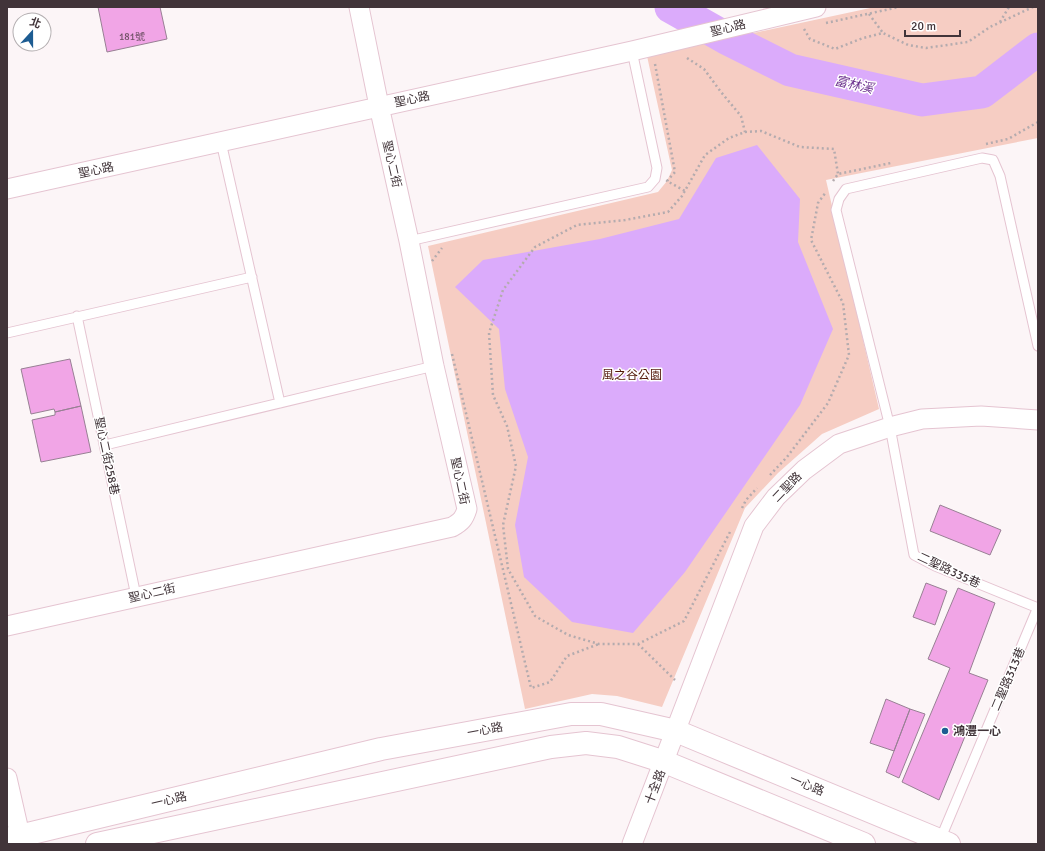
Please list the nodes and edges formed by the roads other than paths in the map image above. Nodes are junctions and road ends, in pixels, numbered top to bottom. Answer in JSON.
{"nodes":[{"id":1,"x":359,"y":7,"type":"edge"},
{"id":2,"x":821,"y":15,"type":"edge"},
{"id":3,"x":632,"y":51,"type":"junction"},
{"id":4,"x":379,"y":106,"type":"junction"},
{"id":5,"x":221,"y":142,"type":"junction"},
{"id":6,"x":7,"y":189,"type":"edge"},
{"id":7,"x":409,"y":241,"type":"junction"},
{"id":8,"x":252,"y":276,"type":"junction"},
{"id":9,"x":77,"y":316,"type":"junction"},
{"id":10,"x":7,"y":333,"type":"edge"},
{"id":11,"x":1038,"y":346,"type":"edge"},
{"id":12,"x":434,"y":366,"type":"junction"},
{"id":13,"x":280,"y":403,"type":"junction"},
{"id":14,"x":1038,"y":420,"type":"edge"},
{"id":15,"x":890,"y":427,"type":"junction"},
{"id":16,"x":105,"y":445,"type":"junction"},
{"id":17,"x":136,"y":596,"type":"junction"},
{"id":18,"x":1038,"y":607,"type":"edge"},
{"id":19,"x":7,"y":626,"type":"edge"},
{"id":20,"x":676,"y":730,"type":"junction"},
{"id":21,"x":665,"y":762,"type":"junction"},
{"id":22,"x":7,"y":778,"type":"edge"},
{"id":23,"x":16,"y":839,"type":"edge"},
{"id":24,"x":945,"y":842,"type":"edge"},
{"id":25,"x":97,"y":844,"type":"edge"},
{"id":26,"x":632,"y":844,"type":"edge"},
{"id":27,"x":864,"y":844,"type":"edge"}],
"edges":[{"from":1,"to":4,"type":"street","name":"聖心二街"},
{"from":2,"to":3,"type":"street","name":"聖心路"},
{"from":3,"to":4,"type":"street","name":"聖心路"},
{"from":3,"to":7,"type":"lane"},
{"from":4,"to":5,"type":"street","name":"聖心路"},
{"from":4,"to":7,"type":"street","name":"聖心二街"},
{"from":5,"to":6,"type":"street","name":"聖心路"},
{"from":5,"to":8,"type":"lane"},
{"from":7,"to":12,"type":"street","name":"聖心二街"},
{"from":8,"to":9,"type":"lane"},
{"from":8,"to":13,"type":"lane"},
{"from":9,"to":10,"type":"lane"},
{"from":9,"to":16,"type":"lane","name":"聖心二街258巷"},
{"from":11,"to":15,"type":"lane"},
{"from":12,"to":13,"type":"lane"},
{"from":12,"to":17,"type":"street","name":"聖心二街"},
{"from":13,"to":16,"type":"lane"},
{"from":14,"to":15,"type":"street","name":"二聖路"},
{"from":15,"to":18,"type":"lane","name":"二聖路335巷"},
{"from":15,"to":20,"type":"street","name":"二聖路"},
{"from":16,"to":17,"type":"lane","name":"聖心二街258巷"},
{"from":17,"to":19,"type":"street","name":"聖心二街"},
{"from":18,"to":24,"type":"lane","name":"二聖路313巷"},
{"from":20,"to":21,"type":"street","name":"十全路"},
{"from":20,"to":23,"type":"street","name":"一心路"},
{"from":20,"to":24,"type":"street","name":"一心路"},
{"from":21,"to":25,"type":"street"},
{"from":21,"to":26,"type":"street","name":"十全路"},
{"from":21,"to":27,"type":"street"},
{"from":22,"to":23,"type":"street"}]}
